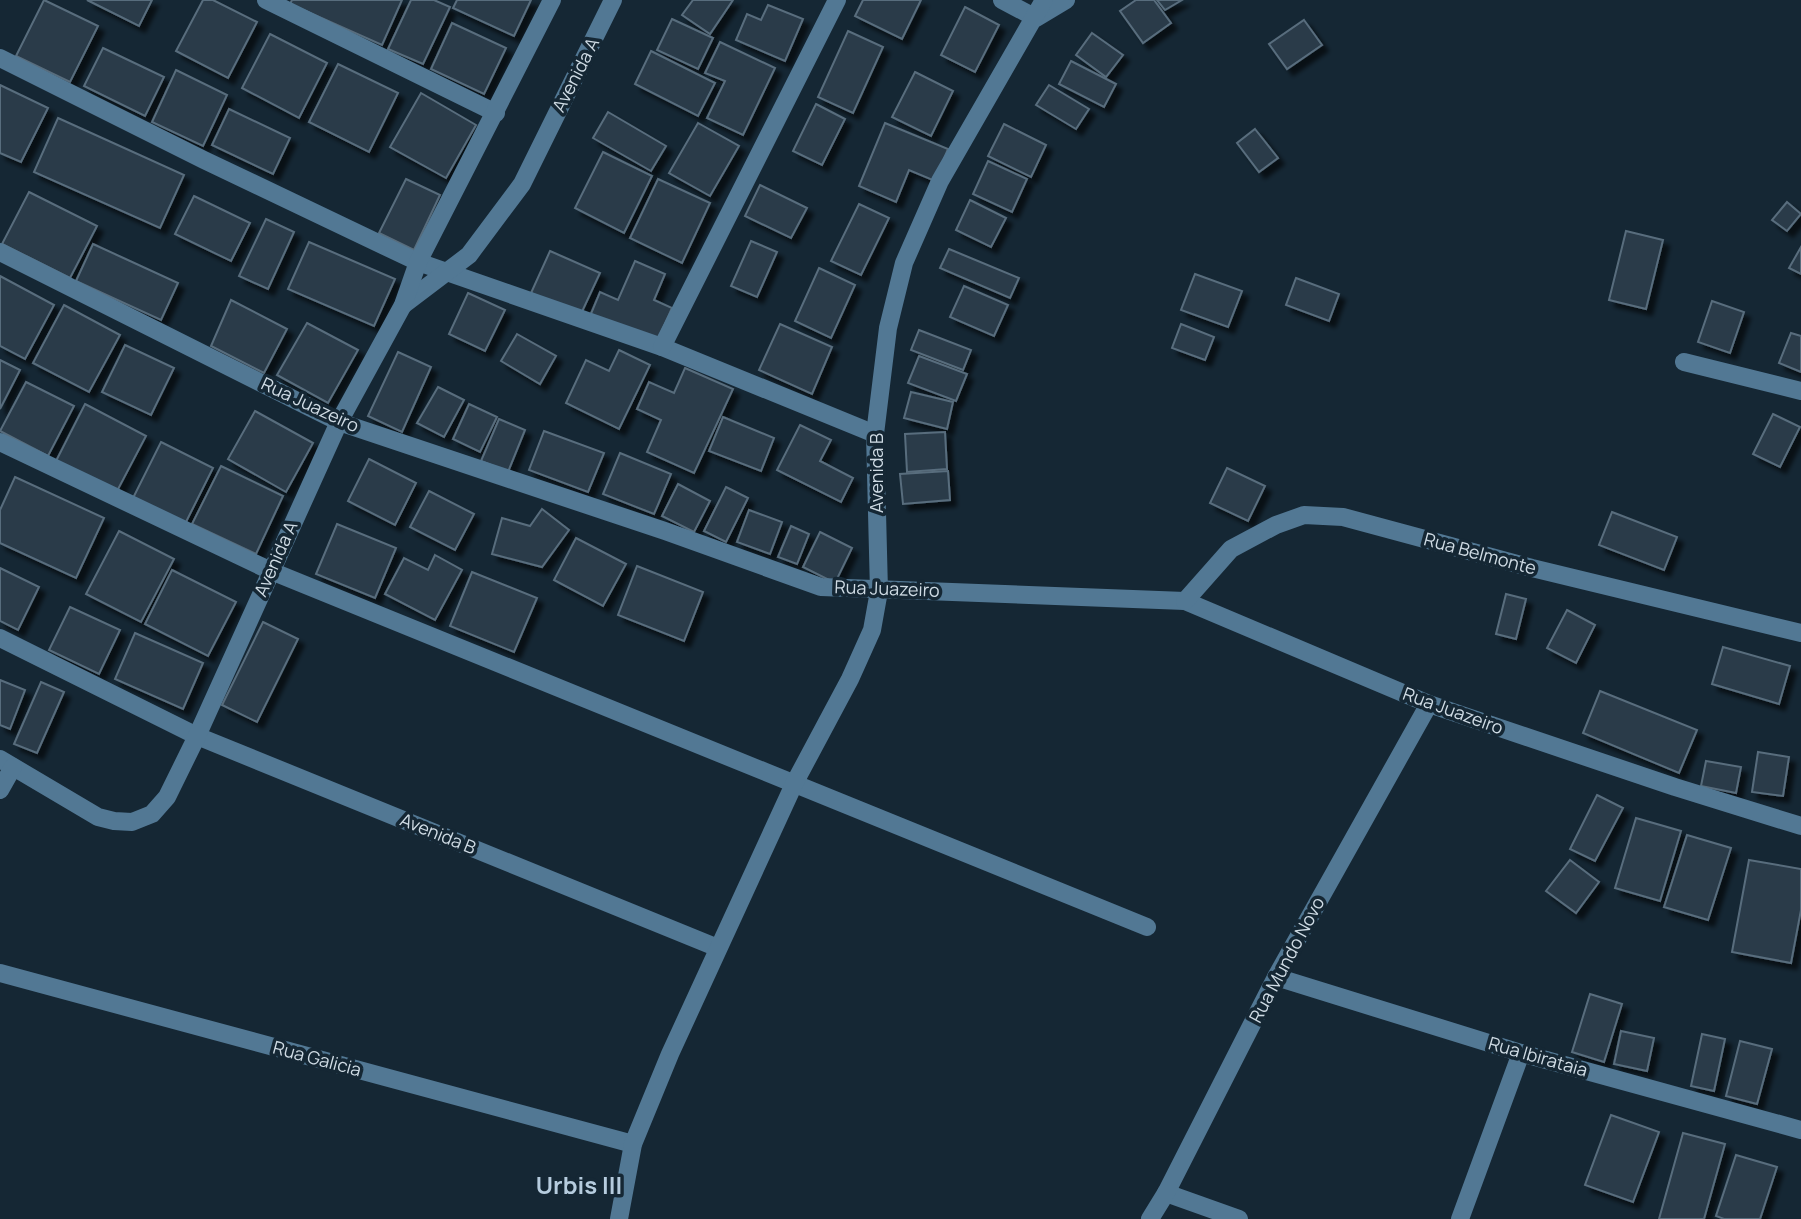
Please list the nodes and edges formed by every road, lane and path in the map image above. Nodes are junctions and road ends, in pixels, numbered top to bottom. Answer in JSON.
{"nodes":[{"id":1,"x":266,"y":0,"type":"edge"},
{"id":2,"x":552,"y":0,"type":"edge"},
{"id":3,"x":614,"y":0,"type":"edge"},
{"id":4,"x":838,"y":0,"type":"edge"},
{"id":5,"x":1002,"y":0,"type":"edge"},
{"id":6,"x":1044,"y":0,"type":"edge"},
{"id":7,"x":1066,"y":0,"type":"edge"},
{"id":8,"x":1035,"y":18,"type":"junction"},
{"id":9,"x":0,"y":58,"type":"edge"},
{"id":10,"x":496,"y":113,"type":"junction"},
{"id":11,"x":0,"y":252,"type":"edge"},
{"id":12,"x":418,"y":262,"type":"junction"},
{"id":13,"x":448,"y":272,"type":"junction"},
{"id":14,"x":403,"y":305,"type":"junction"},
{"id":15,"x":662,"y":347,"type":"junction"},
{"id":16,"x":1684,"y":362,"type":"dead end"},
{"id":17,"x":1801,"y":391,"type":"edge"},
{"id":18,"x":339,"y":422,"type":"junction"},
{"id":19,"x":875,"y":435,"type":"junction"},
{"id":20,"x":0,"y":442,"type":"edge"},
{"id":21,"x":271,"y":571,"type":"junction"},
{"id":22,"x":879,"y":591,"type":"junction"},
{"id":23,"x":1185,"y":601,"type":"junction"},
{"id":24,"x":1801,"y":633,"type":"edge"},
{"id":25,"x":0,"y":638,"type":"edge"},
{"id":26,"x":1429,"y":704,"type":"junction"},
{"id":27,"x":197,"y":736,"type":"junction"},
{"id":28,"x":6,"y":763,"type":"edge"},
{"id":29,"x":795,"y":782,"type":"junction"},
{"id":30,"x":0,"y":790,"type":"edge"},
{"id":31,"x":1801,"y":826,"type":"edge"},
{"id":32,"x":1147,"y":927,"type":"dead end"},
{"id":33,"x":718,"y":948,"type":"junction"},
{"id":34,"x":0,"y":973,"type":"edge"},
{"id":35,"x":1276,"y":977,"type":"junction"},
{"id":36,"x":1521,"y":1053,"type":"junction"},
{"id":37,"x":1801,"y":1129,"type":"edge"},
{"id":38,"x":633,"y":1144,"type":"junction"},
{"id":39,"x":1166,"y":1193,"type":"junction"},
{"id":40,"x":619,"y":1219,"type":"edge"},
{"id":41,"x":1150,"y":1219,"type":"edge"},
{"id":42,"x":1240,"y":1219,"type":"edge"},
{"id":43,"x":1460,"y":1219,"type":"edge"}],
"edges":[{"from":1,"to":10,"type":"street"},
{"from":2,"to":10,"type":"street","name":"Avenida A"},
{"from":3,"to":13,"type":"street","name":"Avenida A"},
{"from":4,"to":15,"type":"street"},
{"from":5,"to":8,"type":"street"},
{"from":6,"to":8,"type":"street","name":"Avenida B"},
{"from":7,"to":8,"type":"street"},
{"from":8,"to":19,"type":"street","name":"Avenida B"},
{"from":9,"to":12,"type":"street"},
{"from":10,"to":12,"type":"street","name":"Avenida A"},
{"from":11,"to":18,"type":"street","name":"Rua Juazeiro"},
{"from":12,"to":13,"type":"street"},
{"from":12,"to":14,"type":"street","name":"Avenida A"},
{"from":13,"to":14,"type":"street","name":"Avenida A"},
{"from":13,"to":15,"type":"street"},
{"from":14,"to":18,"type":"street","name":"Avenida A"},
{"from":15,"to":19,"type":"street"},
{"from":16,"to":17,"type":"street"},
{"from":18,"to":21,"type":"street","name":"Avenida A"},
{"from":18,"to":22,"type":"street","name":"Rua Juazeiro"},
{"from":19,"to":22,"type":"street","name":"Avenida B"},
{"from":20,"to":21,"type":"street"},
{"from":21,"to":27,"type":"street","name":"Avenida A"},
{"from":21,"to":29,"type":"street"},
{"from":22,"to":23,"type":"street","name":"Rua Juazeiro"},
{"from":22,"to":29,"type":"street","name":"Avenida B"},
{"from":23,"to":24,"type":"street","name":"Rua Belmonte"},
{"from":23,"to":26,"type":"street","name":"Rua Juazeiro"},
{"from":25,"to":27,"type":"street","name":"Avenida B"},
{"from":26,"to":31,"type":"street","name":"Rua Juazeiro"},
{"from":26,"to":35,"type":"street","name":"Rua Mundo Novo"},
{"from":27,"to":28,"type":"street","name":"Avenida A"},
{"from":27,"to":33,"type":"street","name":"Avenida B"},
{"from":28,"to":30,"type":"street"},
{"from":29,"to":32,"type":"street"},
{"from":29,"to":33,"type":"street","name":"Avenida B"},
{"from":33,"to":38,"type":"street","name":"Avenida B"},
{"from":34,"to":38,"type":"street","name":"Rua Galicia"},
{"from":35,"to":36,"type":"street","name":"Rua Ibirataia"},
{"from":35,"to":39,"type":"street","name":"Rua Mundo Novo"},
{"from":36,"to":37,"type":"street","name":"Rua Ibirataia"},
{"from":36,"to":43,"type":"street"},
{"from":38,"to":40,"type":"street","name":"Avenida B"},
{"from":39,"to":41,"type":"street","name":"Rua Mundo Novo"},
{"from":39,"to":42,"type":"street"}]}
